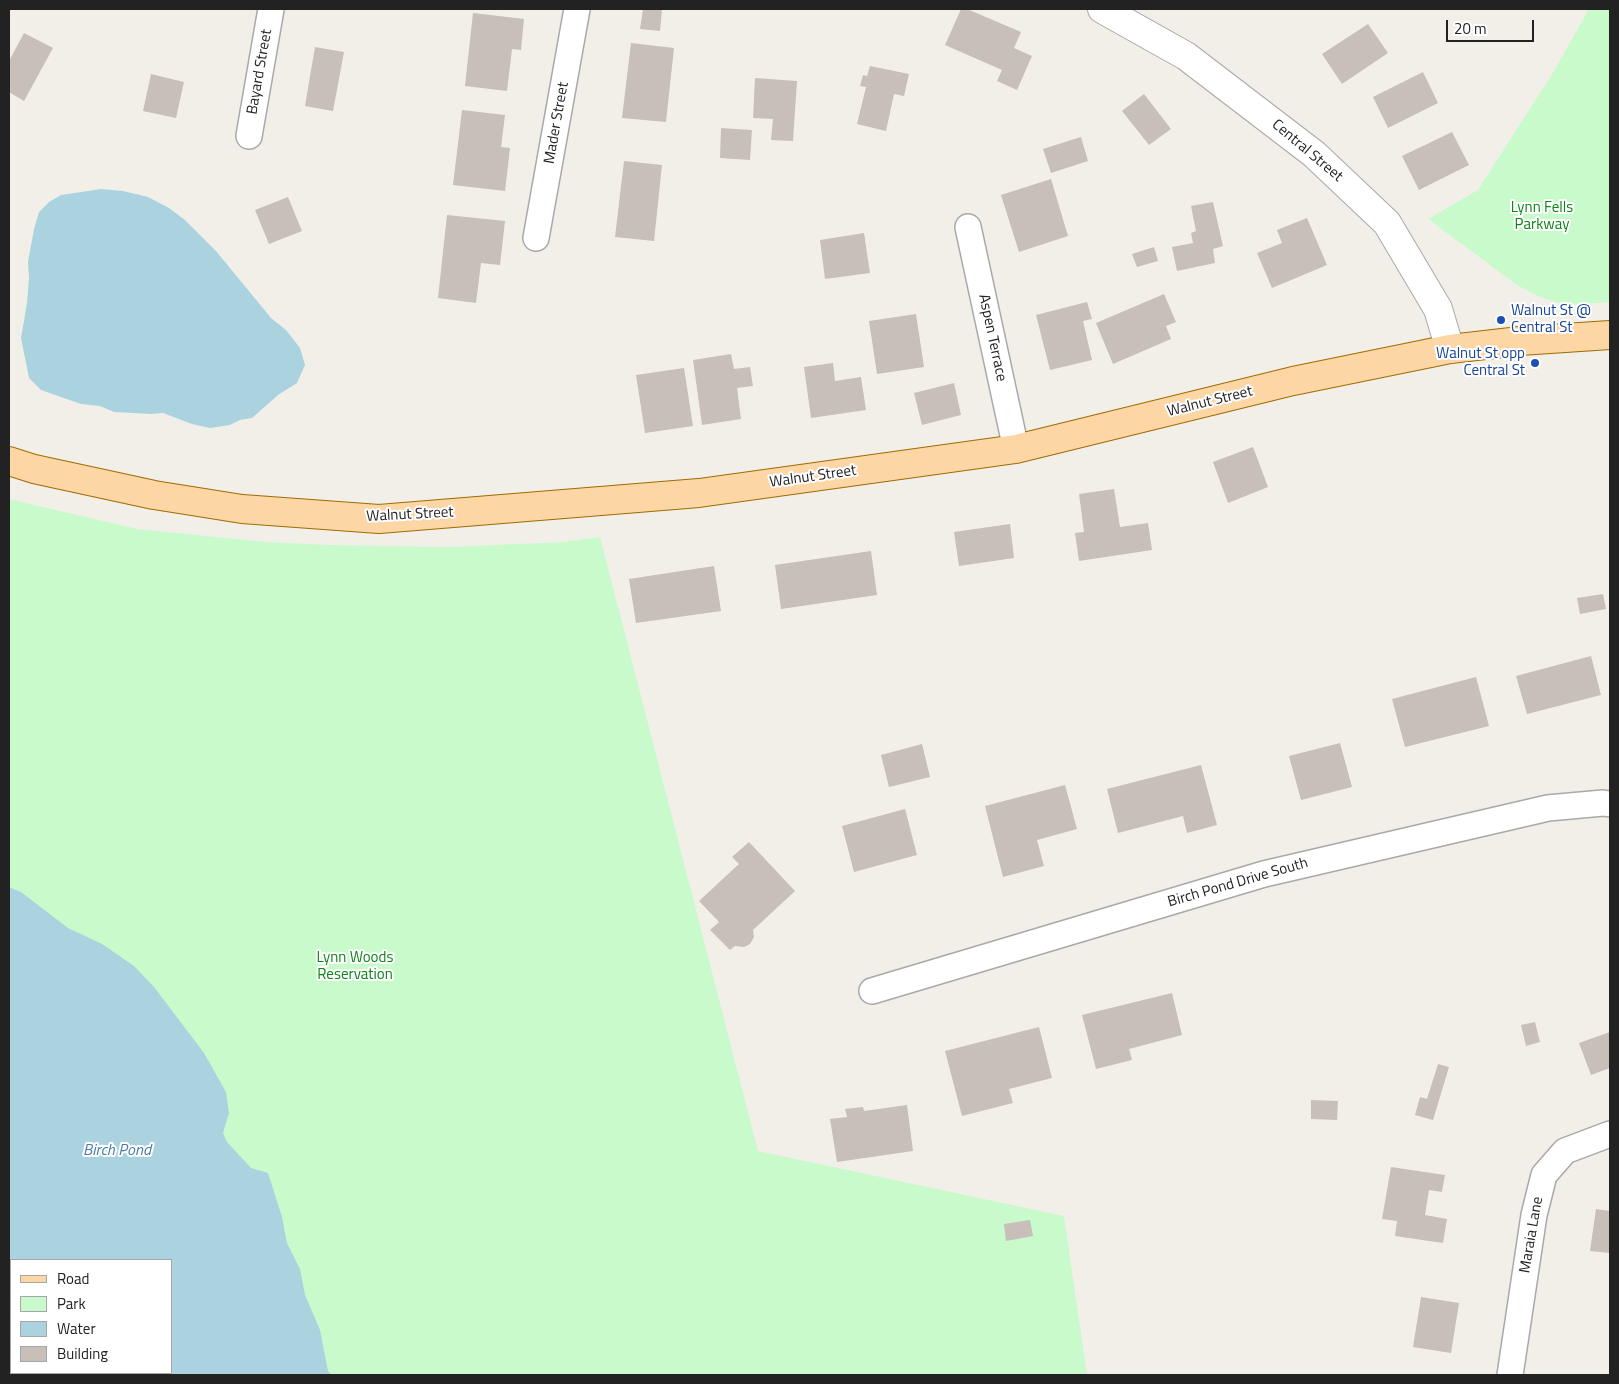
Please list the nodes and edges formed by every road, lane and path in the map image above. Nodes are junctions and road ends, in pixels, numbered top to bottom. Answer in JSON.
{"nodes":[{"id":1,"x":271,"y":9,"type":"edge"},
{"id":2,"x":577,"y":9,"type":"edge"},
{"id":3,"x":1102,"y":9,"type":"edge"},
{"id":4,"x":249,"y":136,"type":"dead end"},
{"id":5,"x":968,"y":227,"type":"dead end"},
{"id":6,"x":536,"y":238,"type":"dead end"},
{"id":7,"x":1610,"y":335,"type":"edge"},
{"id":8,"x":1450,"y":349,"type":"junction"},
{"id":9,"x":1016,"y":449,"type":"junction"},
{"id":10,"x":9,"y":461,"type":"edge"},
{"id":11,"x":1610,"y":804,"type":"edge"},
{"id":12,"x":872,"y":991,"type":"dead end"},
{"id":13,"x":1610,"y":1134,"type":"edge"},
{"id":14,"x":1510,"y":1375,"type":"edge"}],
"edges":[{"from":1,"to":4,"type":"street","name":"Bayard Street"},
{"from":2,"to":6,"type":"street","name":"Mader Street"},
{"from":3,"to":8,"type":"street","name":"Central Street"},
{"from":5,"to":9,"type":"street","name":"Aspen Terrace"},
{"from":7,"to":8,"type":"main road","name":"Walnut Street"},
{"from":8,"to":9,"type":"main road","name":"Walnut Street"},
{"from":9,"to":10,"type":"main road","name":"Walnut Street"},
{"from":11,"to":12,"type":"street","name":"Birch Pond Drive South"},
{"from":13,"to":14,"type":"street","name":"Maraia Lane"}]}
